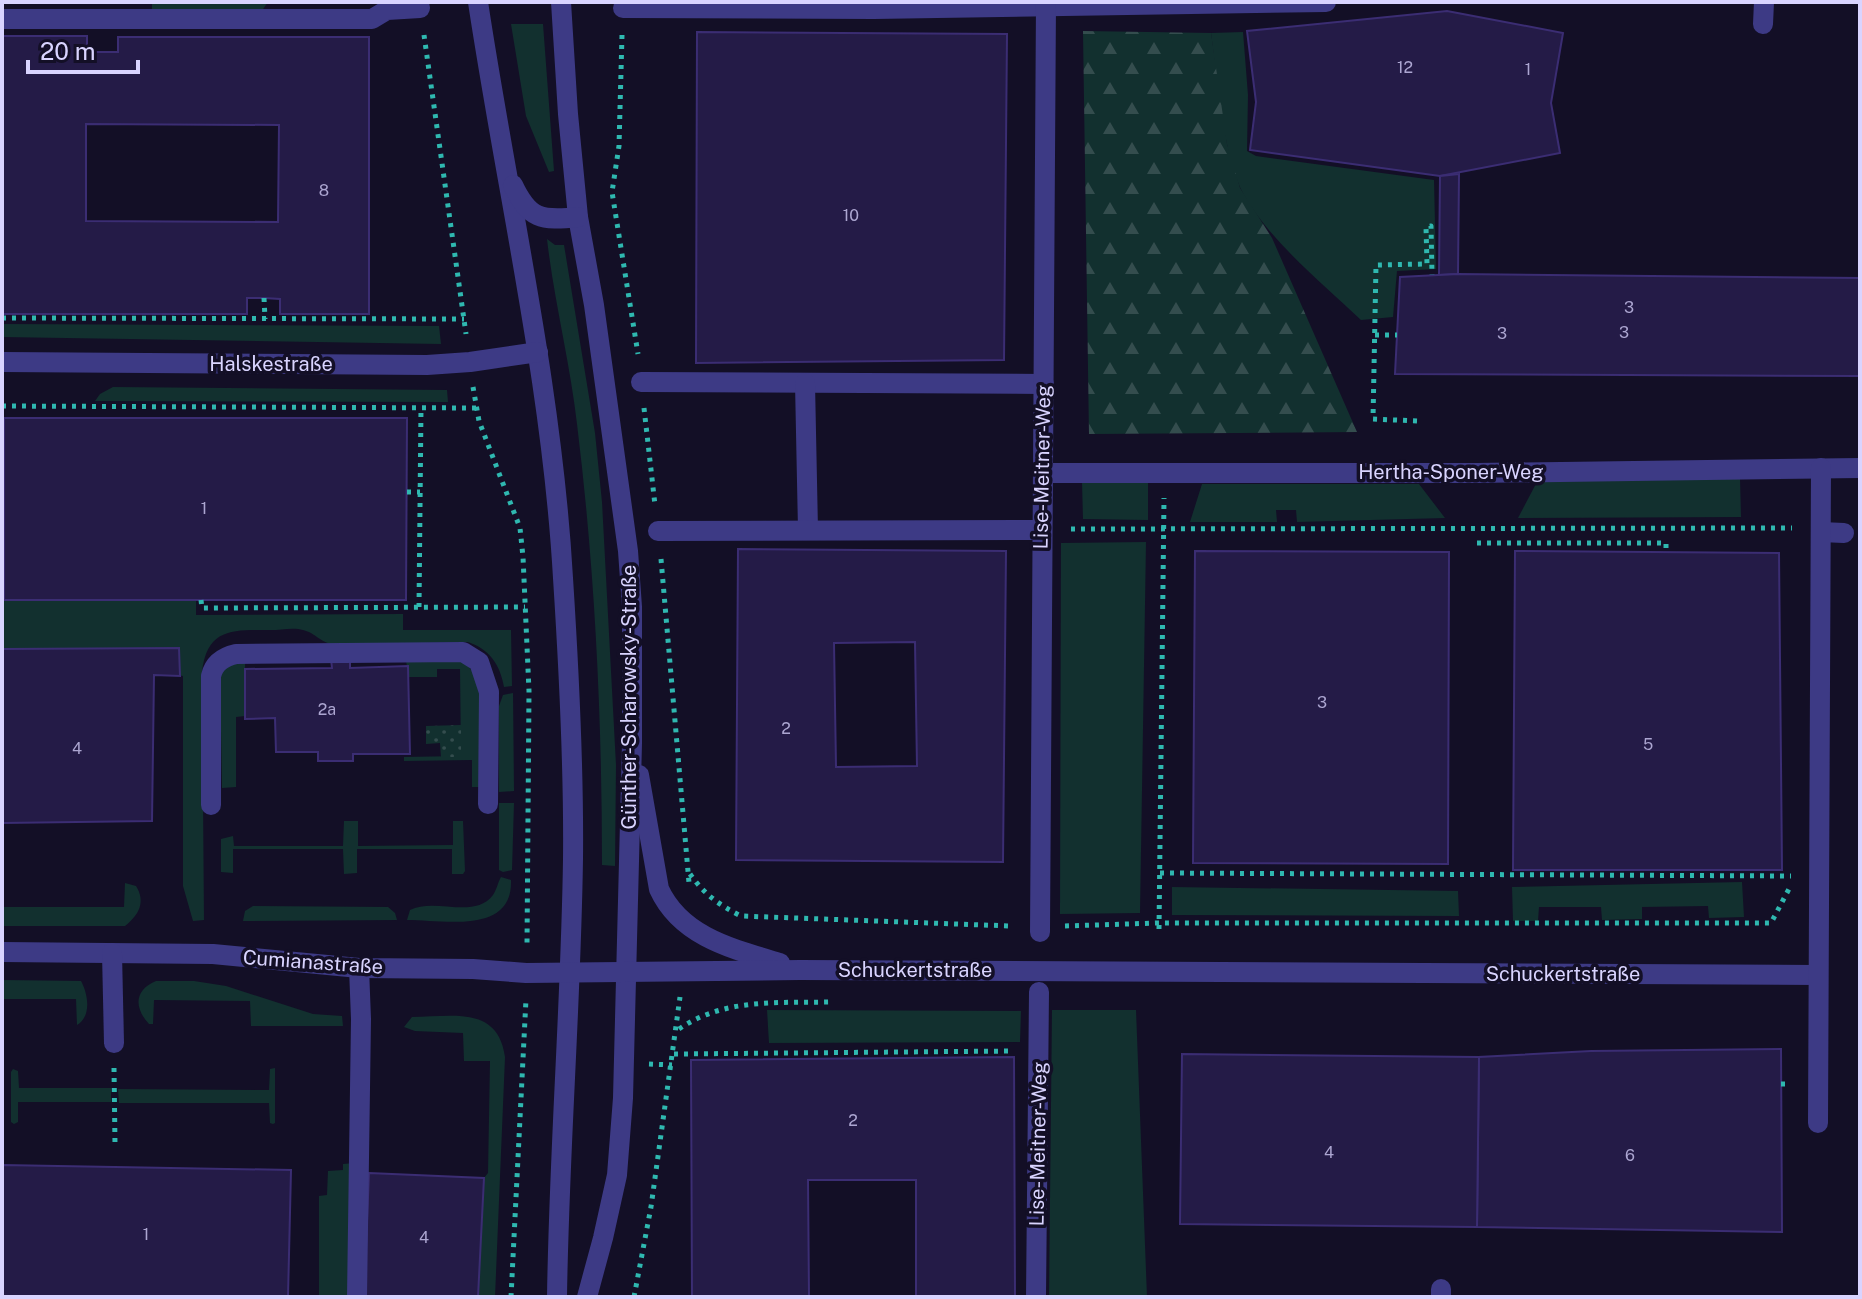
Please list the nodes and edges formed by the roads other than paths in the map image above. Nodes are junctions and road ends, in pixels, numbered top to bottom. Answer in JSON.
{"nodes":[{"id":1,"x":478,"y":2,"type":"edge"},
{"id":2,"x":561,"y":2,"type":"edge"},
{"id":3,"x":1326,"y":2,"type":"edge"},
{"id":4,"x":1764,"y":2,"type":"edge"},
{"id":5,"x":1046,"y":3,"type":"edge"},
{"id":6,"x":420,"y":8,"type":"road end"},
{"id":7,"x":623,"y":8,"type":"dead end"},
{"id":8,"x":2,"y":19,"type":"edge"},
{"id":9,"x":1763,"y":24,"type":"dead end"},
{"id":10,"x":506,"y":170,"type":"junction"},
{"id":11,"x":578,"y":217,"type":"junction"},
{"id":12,"x":538,"y":352,"type":"junction"},
{"id":13,"x":2,"y":362,"type":"edge"},
{"id":14,"x":641,"y":382,"type":"dead end"},
{"id":15,"x":805,"y":383,"type":"junction"},
{"id":16,"x":1044,"y":384,"type":"junction"},
{"id":17,"x":1821,"y":468,"type":"junction"},
{"id":18,"x":1860,"y":468,"type":"edge"},
{"id":19,"x":1043,"y":473,"type":"junction"},
{"id":20,"x":808,"y":530,"type":"junction"},
{"id":21,"x":1042,"y":530,"type":"junction"},
{"id":22,"x":658,"y":531,"type":"dead end"},
{"id":23,"x":1821,"y":532,"type":"junction"},
{"id":24,"x":1844,"y":533,"type":"dead end"},
{"id":25,"x":632,"y":743,"type":"junction"},
{"id":26,"x":488,"y":804,"type":"dead end"},
{"id":27,"x":211,"y":805,"type":"dead end"},
{"id":28,"x":1040,"y":929,"type":"road end"},
{"id":29,"x":2,"y":952,"type":"edge"},
{"id":30,"x":112,"y":953,"type":"junction"},
{"id":31,"x":359,"y":968,"type":"junction"},
{"id":32,"x":800,"y":970,"type":"junction"},
{"id":33,"x":569,"y":974,"type":"junction"},
{"id":34,"x":625,"y":974,"type":"junction"},
{"id":35,"x":1818,"y":975,"type":"junction"},
{"id":36,"x":1039,"y":992,"type":"dead end"},
{"id":37,"x":114,"y":1043,"type":"road end"},
{"id":38,"x":1818,"y":1123,"type":"dead end"},
{"id":39,"x":357,"y":1297,"type":"edge"},
{"id":40,"x":557,"y":1297,"type":"edge"},
{"id":41,"x":587,"y":1297,"type":"edge"},
{"id":42,"x":1036,"y":1297,"type":"edge"}],
"edges":[{"from":1,"to":10,"type":"street"},
{"from":2,"to":11,"type":"street","name":"Günther-Scharowsky-Straße"},
{"from":3,"to":5,"type":"street"},
{"from":4,"to":9,"type":"street"},
{"from":5,"to":7,"type":"street"},
{"from":5,"to":16,"type":"street","name":"Lise-Meitner-Weg"},
{"from":6,"to":8,"type":"street"},
{"from":10,"to":11,"type":"street"},
{"from":10,"to":12,"type":"street"},
{"from":11,"to":25,"type":"street","name":"Günther-Scharowsky-Straße"},
{"from":12,"to":13,"type":"street","name":"Halskestraße"},
{"from":12,"to":33,"type":"street"},
{"from":14,"to":15,"type":"street"},
{"from":15,"to":16,"type":"street"},
{"from":15,"to":20,"type":"street"},
{"from":16,"to":19,"type":"street","name":"Lise-Meitner-Weg"},
{"from":17,"to":18,"type":"street","name":"Hertha-Sponer-Weg"},
{"from":17,"to":19,"type":"street","name":"Hertha-Sponer-Weg"},
{"from":17,"to":23,"type":"street"},
{"from":19,"to":21,"type":"street","name":"Lise-Meitner-Weg"},
{"from":20,"to":21,"type":"street"},
{"from":20,"to":22,"type":"street"},
{"from":21,"to":28,"type":"street","name":"Lise-Meitner-Weg"},
{"from":23,"to":24,"type":"street"},
{"from":23,"to":35,"type":"street"},
{"from":25,"to":32,"type":"street","name":"Schuckertstraße"},
{"from":25,"to":34,"type":"street","name":"Günther-Scharowsky-Straße"},
{"from":26,"to":27,"type":"street"},
{"from":29,"to":30,"type":"street","name":"Cumianastraße"},
{"from":30,"to":31,"type":"street","name":"Cumianastraße"},
{"from":30,"to":37,"type":"street"},
{"from":31,"to":33,"type":"street","name":"Cumianastraße"},
{"from":31,"to":39,"type":"street"},
{"from":32,"to":34,"type":"street","name":"Schuckertstraße"},
{"from":32,"to":35,"type":"street","name":"Schuckertstraße"},
{"from":33,"to":34,"type":"street","name":"Cumianastraße"},
{"from":33,"to":40,"type":"street"},
{"from":34,"to":41,"type":"street","name":"Günther-Scharowsky-Straße"},
{"from":35,"to":38,"type":"street"},
{"from":36,"to":42,"type":"street","name":"Lise-Meitner-Weg"}]}
